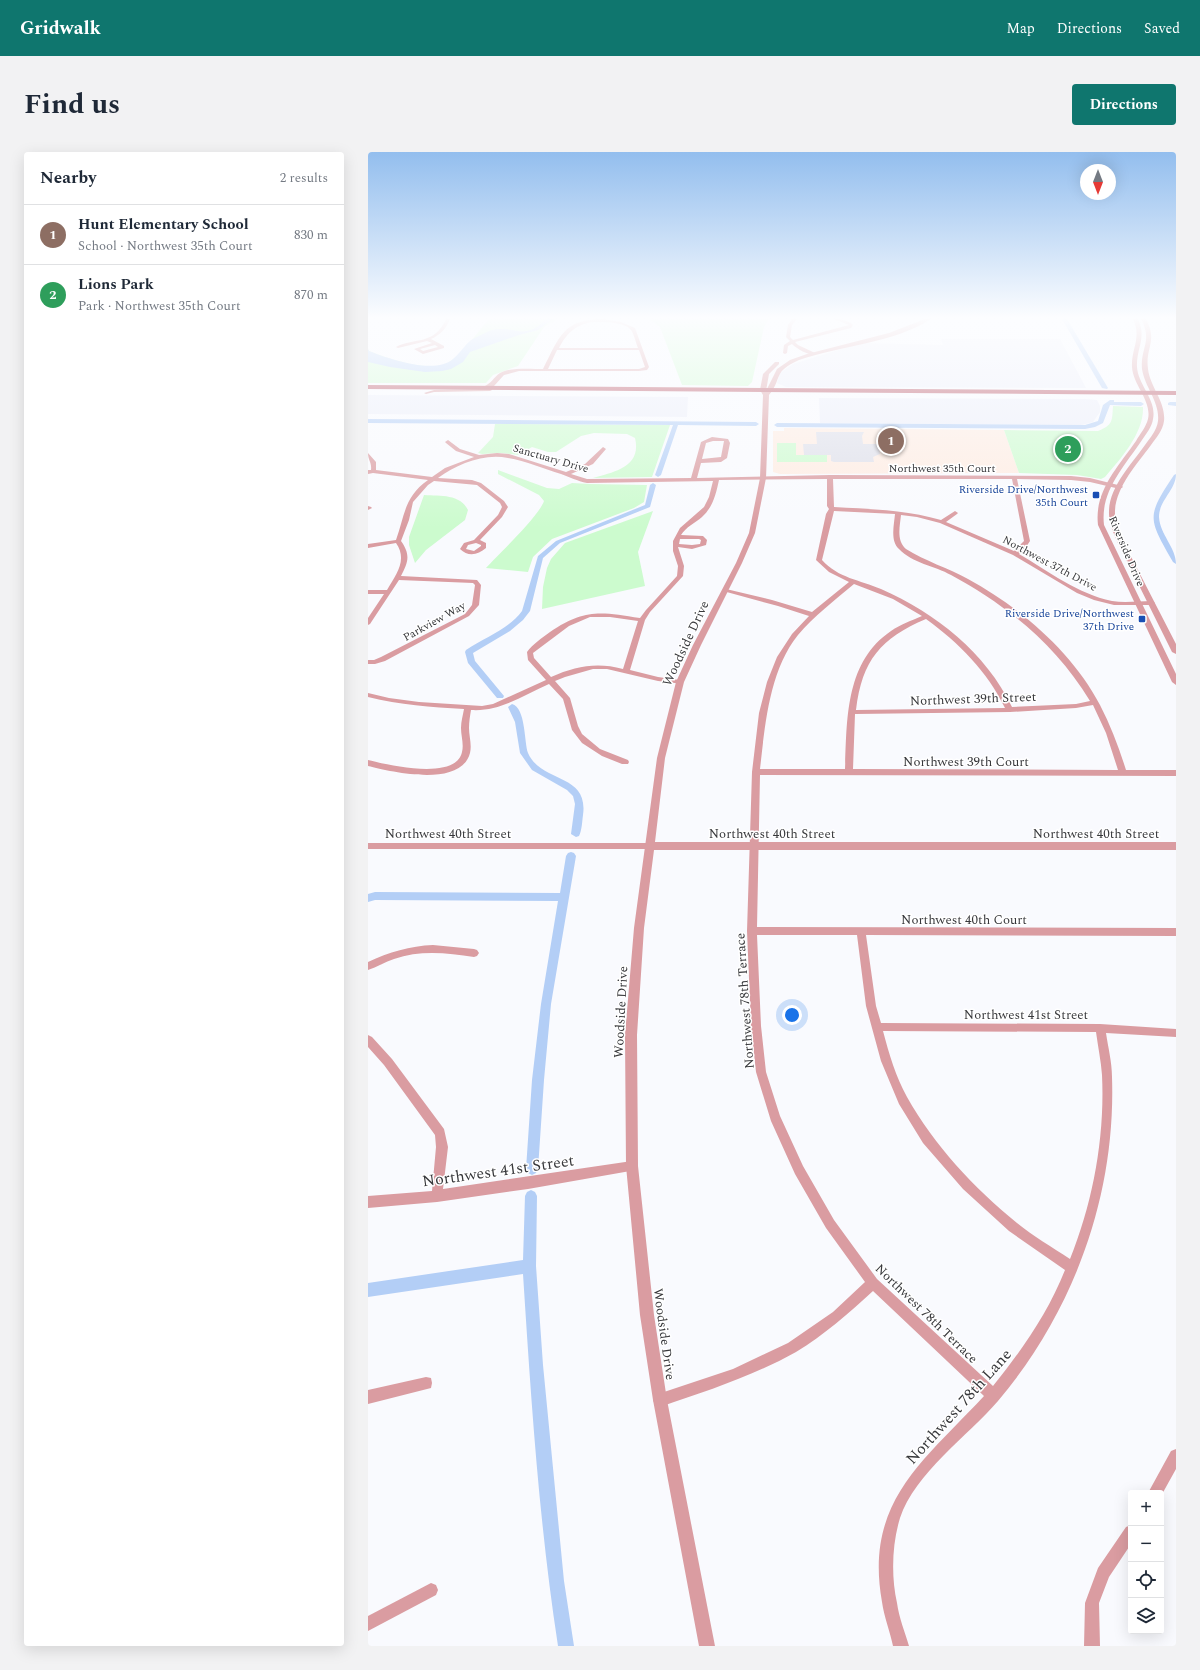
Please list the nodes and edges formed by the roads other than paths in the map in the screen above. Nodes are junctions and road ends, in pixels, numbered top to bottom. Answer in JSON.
{"nodes":[{"id":1,"x":488,"y":389,"type":"edge"},
{"id":2,"x":765,"y":389,"type":"edge"},
{"id":3,"x":1142,"y":389,"type":"edge"},
{"id":4,"x":1153,"y":389,"type":"edge"},
{"id":5,"x":676,"y":390,"type":"junction"},
{"id":6,"x":771,"y":390,"type":"joint"},
{"id":7,"x":496,"y":391,"type":"junction"},
{"id":8,"x":368,"y":392,"type":"edge"},
{"id":9,"x":765,"y":393,"type":"junction"},
{"id":10,"x":1176,"y":393,"type":"edge"},
{"id":11,"x":640,"y":394,"type":"junction"},
{"id":12,"x":985,"y":394,"type":"junction"},
{"id":13,"x":1144,"y":395,"type":"junction"},
{"id":14,"x":1155,"y":395,"type":"junction"},
{"id":15,"x":1176,"y":397,"type":"edge"},
{"id":16,"x":448,"y":442,"type":"dead end"},
{"id":17,"x":603,"y":449,"type":"dead end"},
{"id":18,"x":368,"y":456,"type":"edge"},
{"id":19,"x":479,"y":457,"type":"junction"},
{"id":20,"x":699,"y":461,"type":"junction"},
{"id":21,"x":371,"y":471,"type":"edge"},
{"id":22,"x":566,"y":474,"type":"junction"},
{"id":23,"x":830,"y":477,"type":"junction"},
{"id":24,"x":434,"y":478,"type":"junction"},
{"id":25,"x":694,"y":478,"type":"junction"},
{"id":26,"x":717,"y":478,"type":"junction"},
{"id":27,"x":763,"y":478,"type":"junction"},
{"id":28,"x":1014,"y":478,"type":"junction"},
{"id":29,"x":1109,"y":485,"type":"junction"},
{"id":30,"x":1120,"y":487,"type":"junction"},
{"id":31,"x":832,"y":509,"type":"junction"},
{"id":32,"x":898,"y":512,"type":"junction"},
{"id":33,"x":955,"y":513,"type":"dead end"},
{"id":34,"x":942,"y":522,"type":"junction"},
{"id":35,"x":678,"y":537,"type":"junction"},
{"id":36,"x":398,"y":541,"type":"junction"},
{"id":37,"x":476,"y":541,"type":"dead end"},
{"id":38,"x":675,"y":545,"type":"junction"},
{"id":39,"x":368,"y":546,"type":"edge"},
{"id":40,"x":1015,"y":554,"type":"junction"},
{"id":41,"x":396,"y":578,"type":"junction"},
{"id":42,"x":854,"y":581,"type":"junction"},
{"id":43,"x":726,"y":591,"type":"junction"},
{"id":44,"x":368,"y":592,"type":"edge"},
{"id":45,"x":387,"y":592,"type":"junction"},
{"id":46,"x":1138,"y":603,"type":"junction"},
{"id":47,"x":1152,"y":603,"type":"junction"},
{"id":48,"x":813,"y":616,"type":"junction"},
{"id":49,"x":926,"y":617,"type":"junction"},
{"id":50,"x":642,"y":620,"type":"junction"},
{"id":51,"x":368,"y":623,"type":"edge"},
{"id":52,"x":1176,"y":652,"type":"edge"},
{"id":53,"x":368,"y":662,"type":"edge"},
{"id":54,"x":626,"y":670,"type":"junction"},
{"id":55,"x":550,"y":680,"type":"junction"},
{"id":56,"x":680,"y":682,"type":"junction"},
{"id":57,"x":1176,"y":682,"type":"edge"},
{"id":58,"x":368,"y":695,"type":"edge"},
{"id":59,"x":1095,"y":702,"type":"junction"},
{"id":60,"x":468,"y":708,"type":"junction"},
{"id":61,"x":1010,"y":710,"type":"junction"},
{"id":62,"x":852,"y":712,"type":"junction"},
{"id":63,"x":625,"y":762,"type":"dead end"},
{"id":64,"x":368,"y":763,"type":"edge"},
{"id":65,"x":756,"y":772,"type":"junction"},
{"id":66,"x":849,"y":772,"type":"junction"},
{"id":67,"x":1123,"y":773,"type":"junction"},
{"id":68,"x":1176,"y":773,"type":"edge"},
{"id":69,"x":368,"y":846,"type":"edge"},
{"id":70,"x":650,"y":846,"type":"junction"},
{"id":71,"x":1176,"y":846,"type":"edge"},
{"id":72,"x":754,"y":847,"type":"junction"},
{"id":73,"x":752,"y":931,"type":"junction"},
{"id":74,"x":861,"y":932,"type":"junction"},
{"id":75,"x":1176,"y":932,"type":"edge"},
{"id":76,"x":474,"y":953,"type":"dead end"},
{"id":77,"x":368,"y":966,"type":"edge"},
{"id":78,"x":876,"y":1027,"type":"junction"},
{"id":79,"x":1100,"y":1028,"type":"junction"},
{"id":80,"x":1176,"y":1033,"type":"edge"},
{"id":81,"x":368,"y":1040,"type":"edge"},
{"id":82,"x":632,"y":1166,"type":"junction"},
{"id":83,"x":437,"y":1196,"type":"junction"},
{"id":84,"x":368,"y":1202,"type":"edge"},
{"id":85,"x":1073,"y":1268,"type":"junction"},
{"id":86,"x":873,"y":1283,"type":"junction"},
{"id":87,"x":426,"y":1383,"type":"dead end"},
{"id":88,"x":994,"y":1396,"type":"junction"},
{"id":89,"x":368,"y":1397,"type":"edge"},
{"id":90,"x":660,"y":1400,"type":"junction"},
{"id":91,"x":1176,"y":1456,"type":"edge"},
{"id":92,"x":1157,"y":1490,"type":"edge"},
{"id":93,"x":1128,"y":1536,"type":"edge"},
{"id":94,"x":431,"y":1590,"type":"dead end"},
{"id":95,"x":368,"y":1624,"type":"edge"},
{"id":96,"x":707,"y":1646,"type":"edge"},
{"id":97,"x":901,"y":1646,"type":"edge"},
{"id":98,"x":1092,"y":1646,"type":"edge"}],
"edges":[{"from":1,"to":7,"type":"main road"},
{"from":2,"to":9,"type":"street","name":"Woodside Drive"},
{"from":3,"to":13,"type":"street","name":"Riverside Drive"},
{"from":4,"to":14,"type":"street","name":"Riverside Drive"},
{"from":5,"to":7,"type":"main road"},
{"from":5,"to":9,"type":"main road"},
{"from":5,"to":11,"type":"main road"},
{"from":6,"to":9,"type":"main road"},
{"from":6,"to":12,"type":"main road"},
{"from":7,"to":8,"type":"main road"},
{"from":7,"to":11,"type":"main road"},
{"from":9,"to":11,"type":"main road"},
{"from":9,"to":12,"type":"main road"},
{"from":9,"to":27,"type":"street","name":"Woodside Drive"},
{"from":10,"to":14,"type":"main road"},
{"from":12,"to":13,"type":"main road"},
{"from":12,"to":13,"type":"main road"},
{"from":13,"to":14,"type":"main road"},
{"from":13,"to":29,"type":"street","name":"Riverside Drive"},
{"from":14,"to":15,"type":"main road"},
{"from":14,"to":30,"type":"street","name":"Riverside Drive"},
{"from":16,"to":19,"type":"street"},
{"from":17,"to":22,"type":"street"},
{"from":18,"to":21,"type":"street"},
{"from":19,"to":22,"type":"street","name":"Sanctuary Drive"},
{"from":19,"to":24,"type":"street","name":"Sanctuary Drive"},
{"from":20,"to":20,"type":"street"},
{"from":20,"to":25,"type":"street"},
{"from":21,"to":24,"type":"street"},
{"from":22,"to":25,"type":"street","name":"Sanctuary Drive"},
{"from":23,"to":27,"type":"street","name":"Northwest 35th Court"},
{"from":23,"to":28,"type":"street","name":"Northwest 35th Court"},
{"from":23,"to":31,"type":"street"},
{"from":24,"to":36,"type":"street","name":"Sanctuary Drive"},
{"from":24,"to":37,"type":"street"},
{"from":25,"to":26,"type":"street","name":"Sanctuary Drive"},
{"from":26,"to":27,"type":"street","name":"Sanctuary Drive"},
{"from":26,"to":35,"type":"street"},
{"from":27,"to":43,"type":"street","name":"Woodside Drive"},
{"from":28,"to":29,"type":"street","name":"Northwest 35th Court"},
{"from":28,"to":40,"type":"street"},
{"from":29,"to":30,"type":"street","name":"Northwest 35th Court"},
{"from":29,"to":46,"type":"street","name":"Riverside Drive"},
{"from":30,"to":47,"type":"street","name":"Riverside Drive"},
{"from":31,"to":32,"type":"street","name":"Northwest 37th Drive"},
{"from":31,"to":42,"type":"street"},
{"from":32,"to":34,"type":"street","name":"Northwest 37th Drive"},
{"from":32,"to":59,"type":"street"},
{"from":33,"to":34,"type":"street"},
{"from":34,"to":40,"type":"street","name":"Northwest 37th Drive"},
{"from":35,"to":38,"type":"street"},
{"from":35,"to":38,"type":"street"},
{"from":36,"to":39,"type":"street"},
{"from":36,"to":41,"type":"street"},
{"from":38,"to":50,"type":"street"},
{"from":40,"to":46,"type":"street","name":"Northwest 37th Drive"},
{"from":41,"to":45,"type":"street"},
{"from":41,"to":53,"type":"street","name":"Parkview Way"},
{"from":42,"to":48,"type":"street","name":"Northwest 78th Terrace"},
{"from":42,"to":49,"type":"street"},
{"from":43,"to":48,"type":"street"},
{"from":43,"to":56,"type":"street","name":"Woodside Drive"},
{"from":44,"to":45,"type":"street"},
{"from":45,"to":51,"type":"street"},
{"from":46,"to":47,"type":"street","name":"Northwest 37th Drive"},
{"from":46,"to":57,"type":"street","name":"Riverside Drive"},
{"from":47,"to":52,"type":"street","name":"Riverside Drive"},
{"from":48,"to":65,"type":"street","name":"Northwest 78th Terrace"},
{"from":49,"to":61,"type":"street"},
{"from":49,"to":62,"type":"street"},
{"from":50,"to":54,"type":"street"},
{"from":50,"to":55,"type":"street"},
{"from":54,"to":55,"type":"street"},
{"from":54,"to":56,"type":"street"},
{"from":55,"to":60,"type":"street"},
{"from":55,"to":63,"type":"street"},
{"from":56,"to":70,"type":"street","name":"Woodside Drive"},
{"from":58,"to":60,"type":"street"},
{"from":59,"to":61,"type":"street","name":"Northwest 39th Street"},
{"from":59,"to":67,"type":"street"},
{"from":60,"to":64,"type":"street"},
{"from":61,"to":62,"type":"street","name":"Northwest 39th Street"},
{"from":62,"to":66,"type":"street"},
{"from":65,"to":66,"type":"street","name":"Northwest 39th Court"},
{"from":65,"to":72,"type":"street","name":"Northwest 78th Terrace"},
{"from":66,"to":67,"type":"street","name":"Northwest 39th Court"},
{"from":67,"to":68,"type":"street","name":"Northwest 39th Court"},
{"from":69,"to":70,"type":"street","name":"Northwest 40th Street"},
{"from":70,"to":72,"type":"street","name":"Northwest 40th Street"},
{"from":70,"to":82,"type":"street","name":"Woodside Drive"},
{"from":71,"to":72,"type":"street","name":"Northwest 40th Street"},
{"from":72,"to":73,"type":"street","name":"Northwest 78th Terrace"},
{"from":73,"to":74,"type":"street","name":"Northwest 40th Court"},
{"from":73,"to":86,"type":"street","name":"Northwest 78th Terrace"},
{"from":74,"to":75,"type":"street","name":"Northwest 40th Court"},
{"from":74,"to":78,"type":"street"},
{"from":76,"to":77,"type":"street"},
{"from":78,"to":79,"type":"street","name":"Northwest 41st Street"},
{"from":78,"to":85,"type":"street"},
{"from":79,"to":80,"type":"street","name":"Northwest 41st Street"},
{"from":79,"to":85,"type":"street","name":"Northwest 78th Lane"},
{"from":81,"to":83,"type":"street"},
{"from":82,"to":83,"type":"street","name":"Northwest 41st Street"},
{"from":82,"to":90,"type":"street","name":"Woodside Drive"},
{"from":83,"to":84,"type":"street","name":"Northwest 41st Street"},
{"from":85,"to":88,"type":"street","name":"Northwest 78th Lane"},
{"from":86,"to":88,"type":"street","name":"Northwest 78th Terrace"},
{"from":86,"to":90,"type":"street"},
{"from":87,"to":89,"type":"street"},
{"from":88,"to":97,"type":"street","name":"Northwest 78th Lane"},
{"from":90,"to":96,"type":"street","name":"Woodside Drive"},
{"from":91,"to":92,"type":"street"},
{"from":93,"to":98,"type":"street"},
{"from":94,"to":95,"type":"street"}]}
